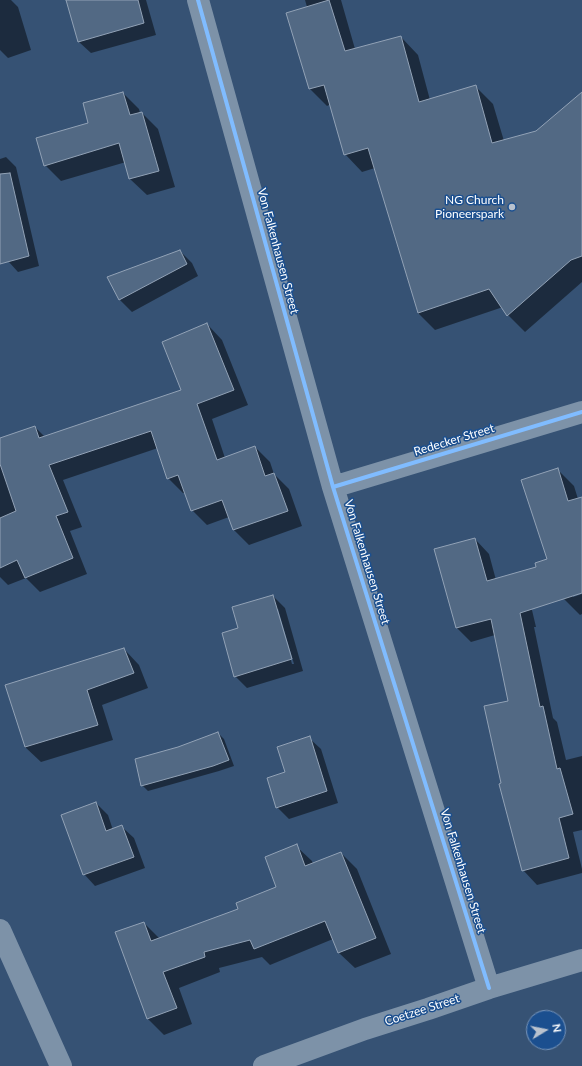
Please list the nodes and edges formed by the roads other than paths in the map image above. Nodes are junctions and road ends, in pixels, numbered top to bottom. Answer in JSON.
{"nodes":[{"id":1,"x":198,"y":0,"type":"edge"},
{"id":2,"x":582,"y":412,"type":"edge"},
{"id":3,"x":333,"y":487,"type":"junction"},
{"id":4,"x":0,"y":930,"type":"edge"},
{"id":5,"x":582,"y":960,"type":"edge"},
{"id":6,"x":489,"y":988,"type":"junction"},
{"id":7,"x":61,"y":1066,"type":"edge"},
{"id":8,"x":264,"y":1066,"type":"edge"}],
"edges":[{"from":1,"to":3,"type":"street","name":"Von Falkenhausen Street"},
{"from":2,"to":3,"type":"street","name":"Redecker Street"},
{"from":3,"to":6,"type":"street","name":"Von Falkenhausen Street"},
{"from":4,"to":7,"type":"street"},
{"from":5,"to":6,"type":"street","name":"Coetzee Street"},
{"from":6,"to":8,"type":"street","name":"Coetzee Street"}]}
